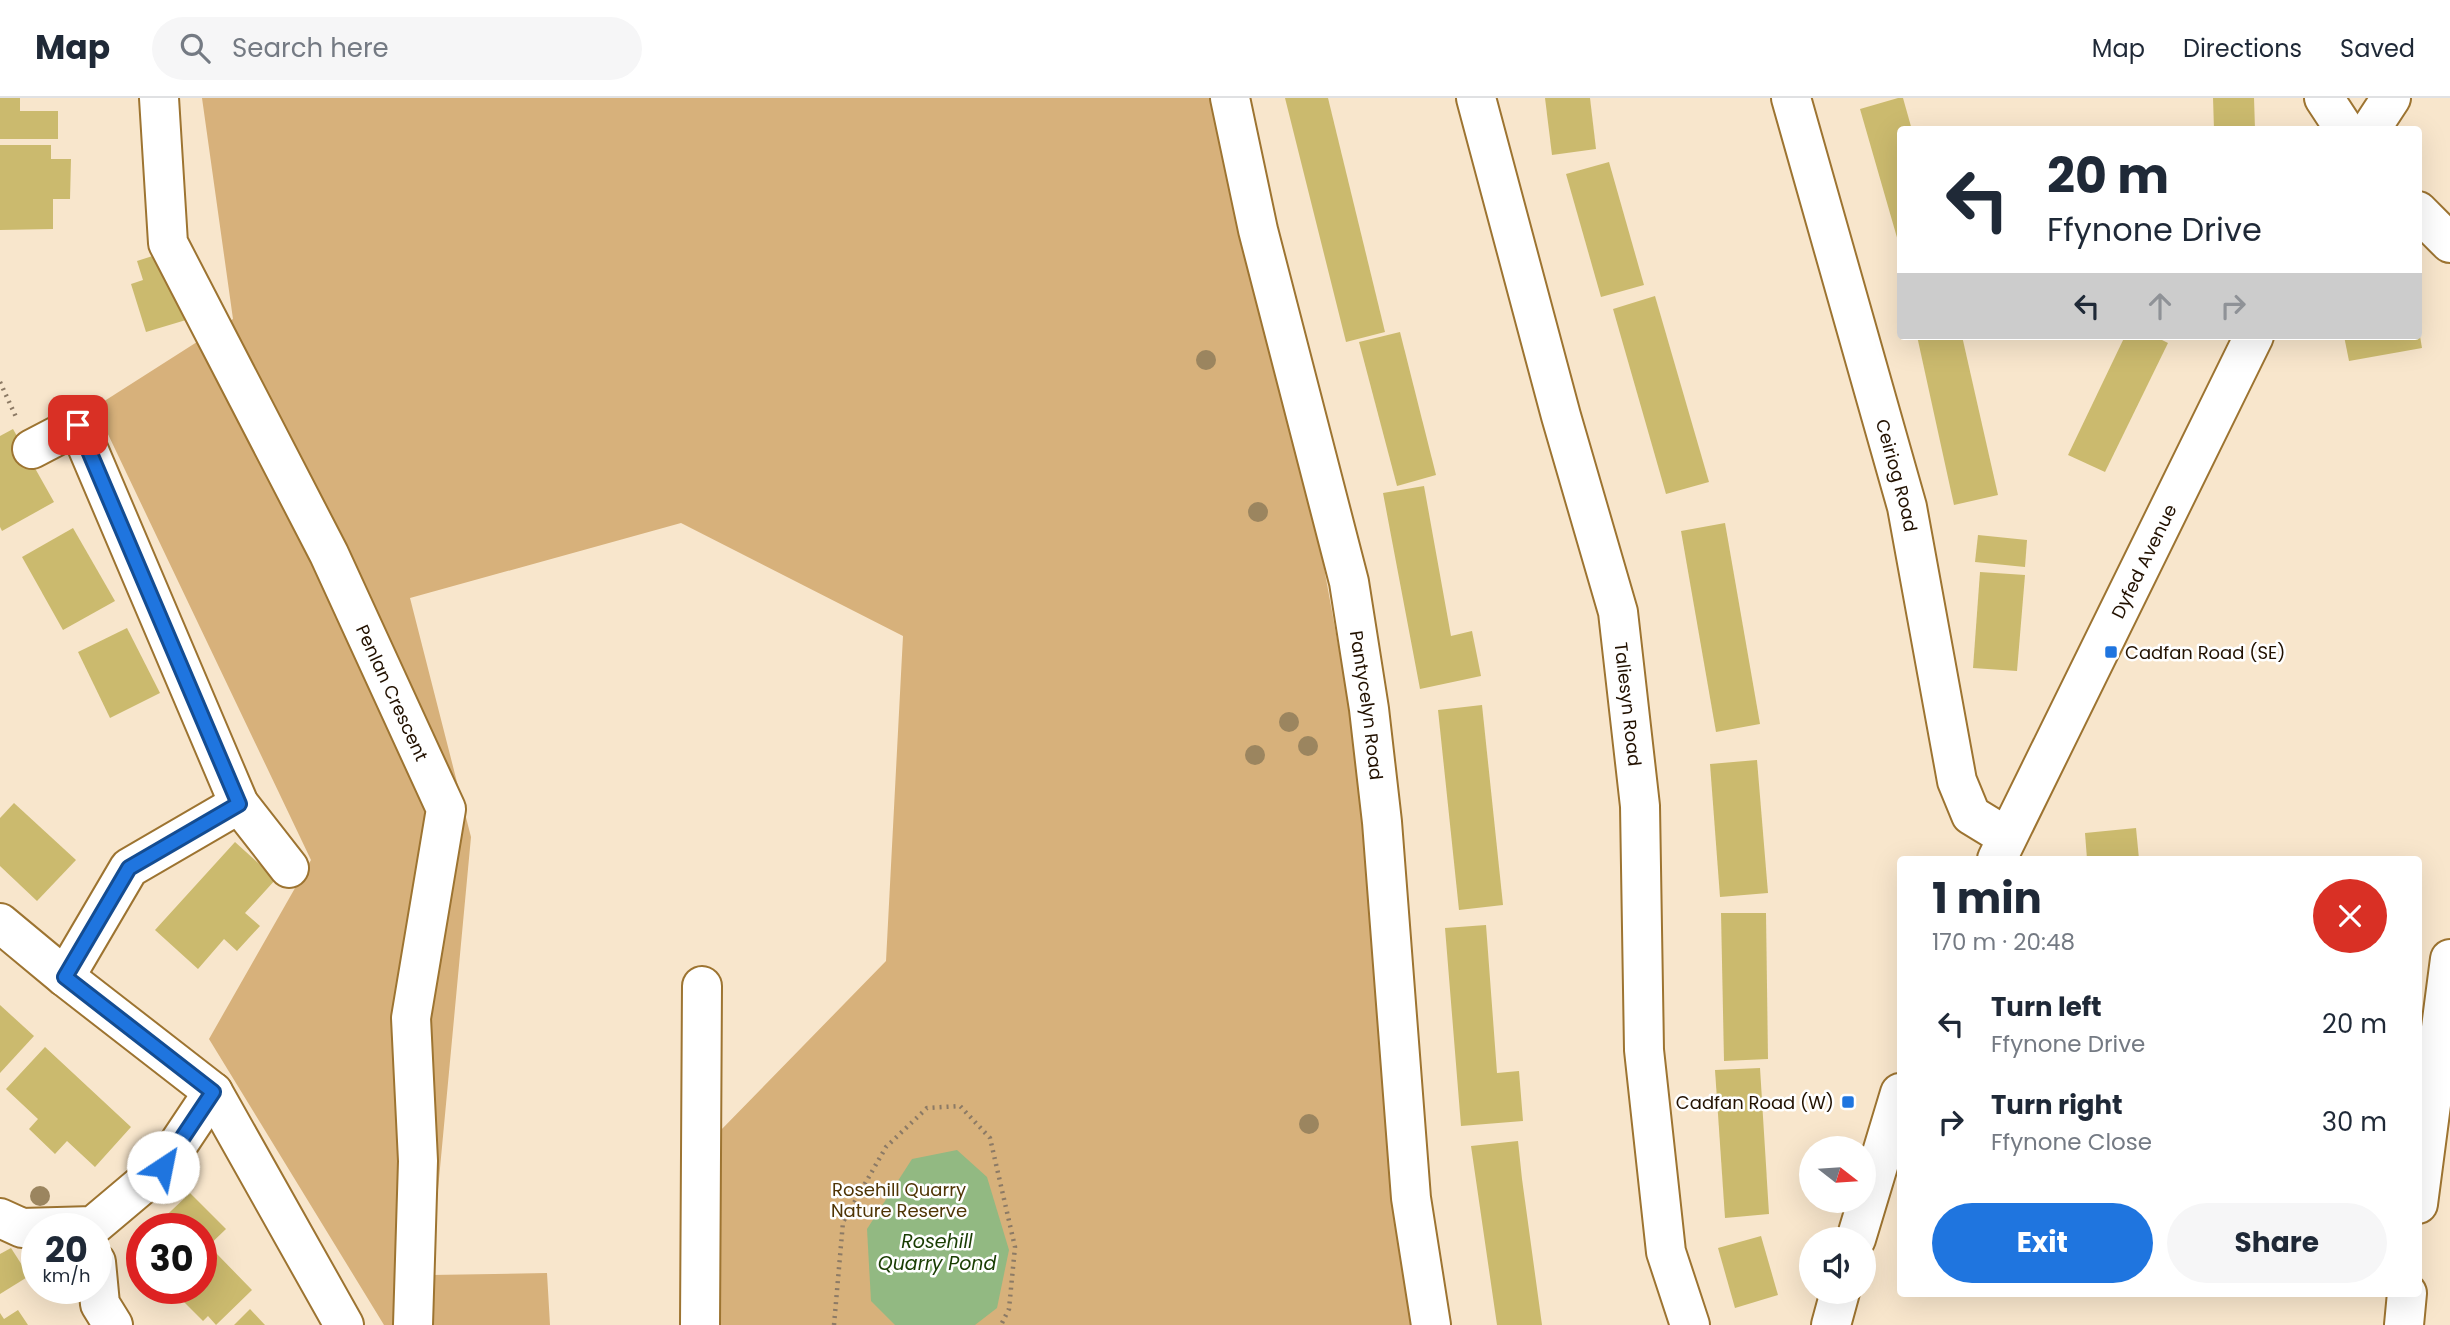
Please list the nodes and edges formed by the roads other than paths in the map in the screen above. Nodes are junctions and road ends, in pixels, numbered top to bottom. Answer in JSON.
{"nodes":[{"id":1,"x":159,"y":98,"type":"edge"},
{"id":2,"x":1230,"y":98,"type":"edge"},
{"id":3,"x":1476,"y":98,"type":"edge"},
{"id":4,"x":1791,"y":98,"type":"edge"},
{"id":5,"x":2324,"y":98,"type":"edge"},
{"id":6,"x":2391,"y":98,"type":"edge"},
{"id":7,"x":2342,"y":126,"type":"edge"},
{"id":8,"x":2373,"y":126,"type":"edge"},
{"id":9,"x":2422,"y":215,"type":"edge"},
{"id":10,"x":2450,"y":243,"type":"edge"},
{"id":11,"x":2252,"y":340,"type":"edge"},
{"id":12,"x":32,"y":449,"type":"dead end"},
{"id":13,"x":239,"y":804,"type":"junction"},
{"id":14,"x":2002,"y":848,"type":"edge"},
{"id":15,"x":289,"y":868,"type":"dead end"},
{"id":16,"x":0,"y":923,"type":"edge"},
{"id":17,"x":2450,"y":959,"type":"edge"},
{"id":18,"x":65,"y":977,"type":"junction"},
{"id":19,"x":702,"y":986,"type":"dead end"},
{"id":20,"x":213,"y":1092,"type":"junction"},
{"id":21,"x":1897,"y":1103,"type":"edge"},
{"id":22,"x":2422,"y":1178,"type":"edge"},
{"id":23,"x":2422,"y":1201,"type":"edge"},
{"id":24,"x":2450,"y":1204,"type":"edge"},
{"id":25,"x":0,"y":1218,"type":"edge"},
{"id":26,"x":112,"y":1220,"type":"edge"},
{"id":27,"x":1860,"y":1227,"type":"edge"},
{"id":28,"x":21,"y":1228,"type":"edge"},
{"id":29,"x":2406,"y":1297,"type":"edge"},
{"id":30,"x":100,"y":1304,"type":"edge"},
{"id":31,"x":1837,"y":1304,"type":"edge"},
{"id":32,"x":113,"y":1325,"type":"edge"},
{"id":33,"x":344,"y":1325,"type":"edge"},
{"id":34,"x":413,"y":1325,"type":"edge"},
{"id":35,"x":700,"y":1325,"type":"edge"},
{"id":36,"x":1432,"y":1325,"type":"edge"},
{"id":37,"x":1690,"y":1325,"type":"edge"},
{"id":38,"x":1831,"y":1325,"type":"edge"},
{"id":39,"x":2403,"y":1325,"type":"edge"}],
"edges":[{"from":1,"to":34,"type":"street","name":"Penlan Crescent"},
{"from":2,"to":36,"type":"street","name":"Pantycelyn Road"},
{"from":3,"to":37,"type":"street","name":"Taliesyn Road"},
{"from":4,"to":14,"type":"street","name":"Ceiriog Road"},
{"from":5,"to":7,"type":"street"},
{"from":6,"to":8,"type":"street"},
{"from":9,"to":10,"type":"street"},
{"from":11,"to":14,"type":"street","name":"Dyfed Avenue"},
{"from":12,"to":13,"type":"street"},
{"from":13,"to":15,"type":"street"},
{"from":13,"to":18,"type":"street"},
{"from":16,"to":18,"type":"street"},
{"from":17,"to":22,"type":"street"},
{"from":18,"to":20,"type":"street"},
{"from":19,"to":35,"type":"street"},
{"from":20,"to":26,"type":"street"},
{"from":20,"to":33,"type":"street"},
{"from":21,"to":27,"type":"street"},
{"from":23,"to":24,"type":"street"},
{"from":25,"to":28,"type":"street"},
{"from":29,"to":39,"type":"street"},
{"from":30,"to":32,"type":"street"},
{"from":31,"to":38,"type":"street"}]}
